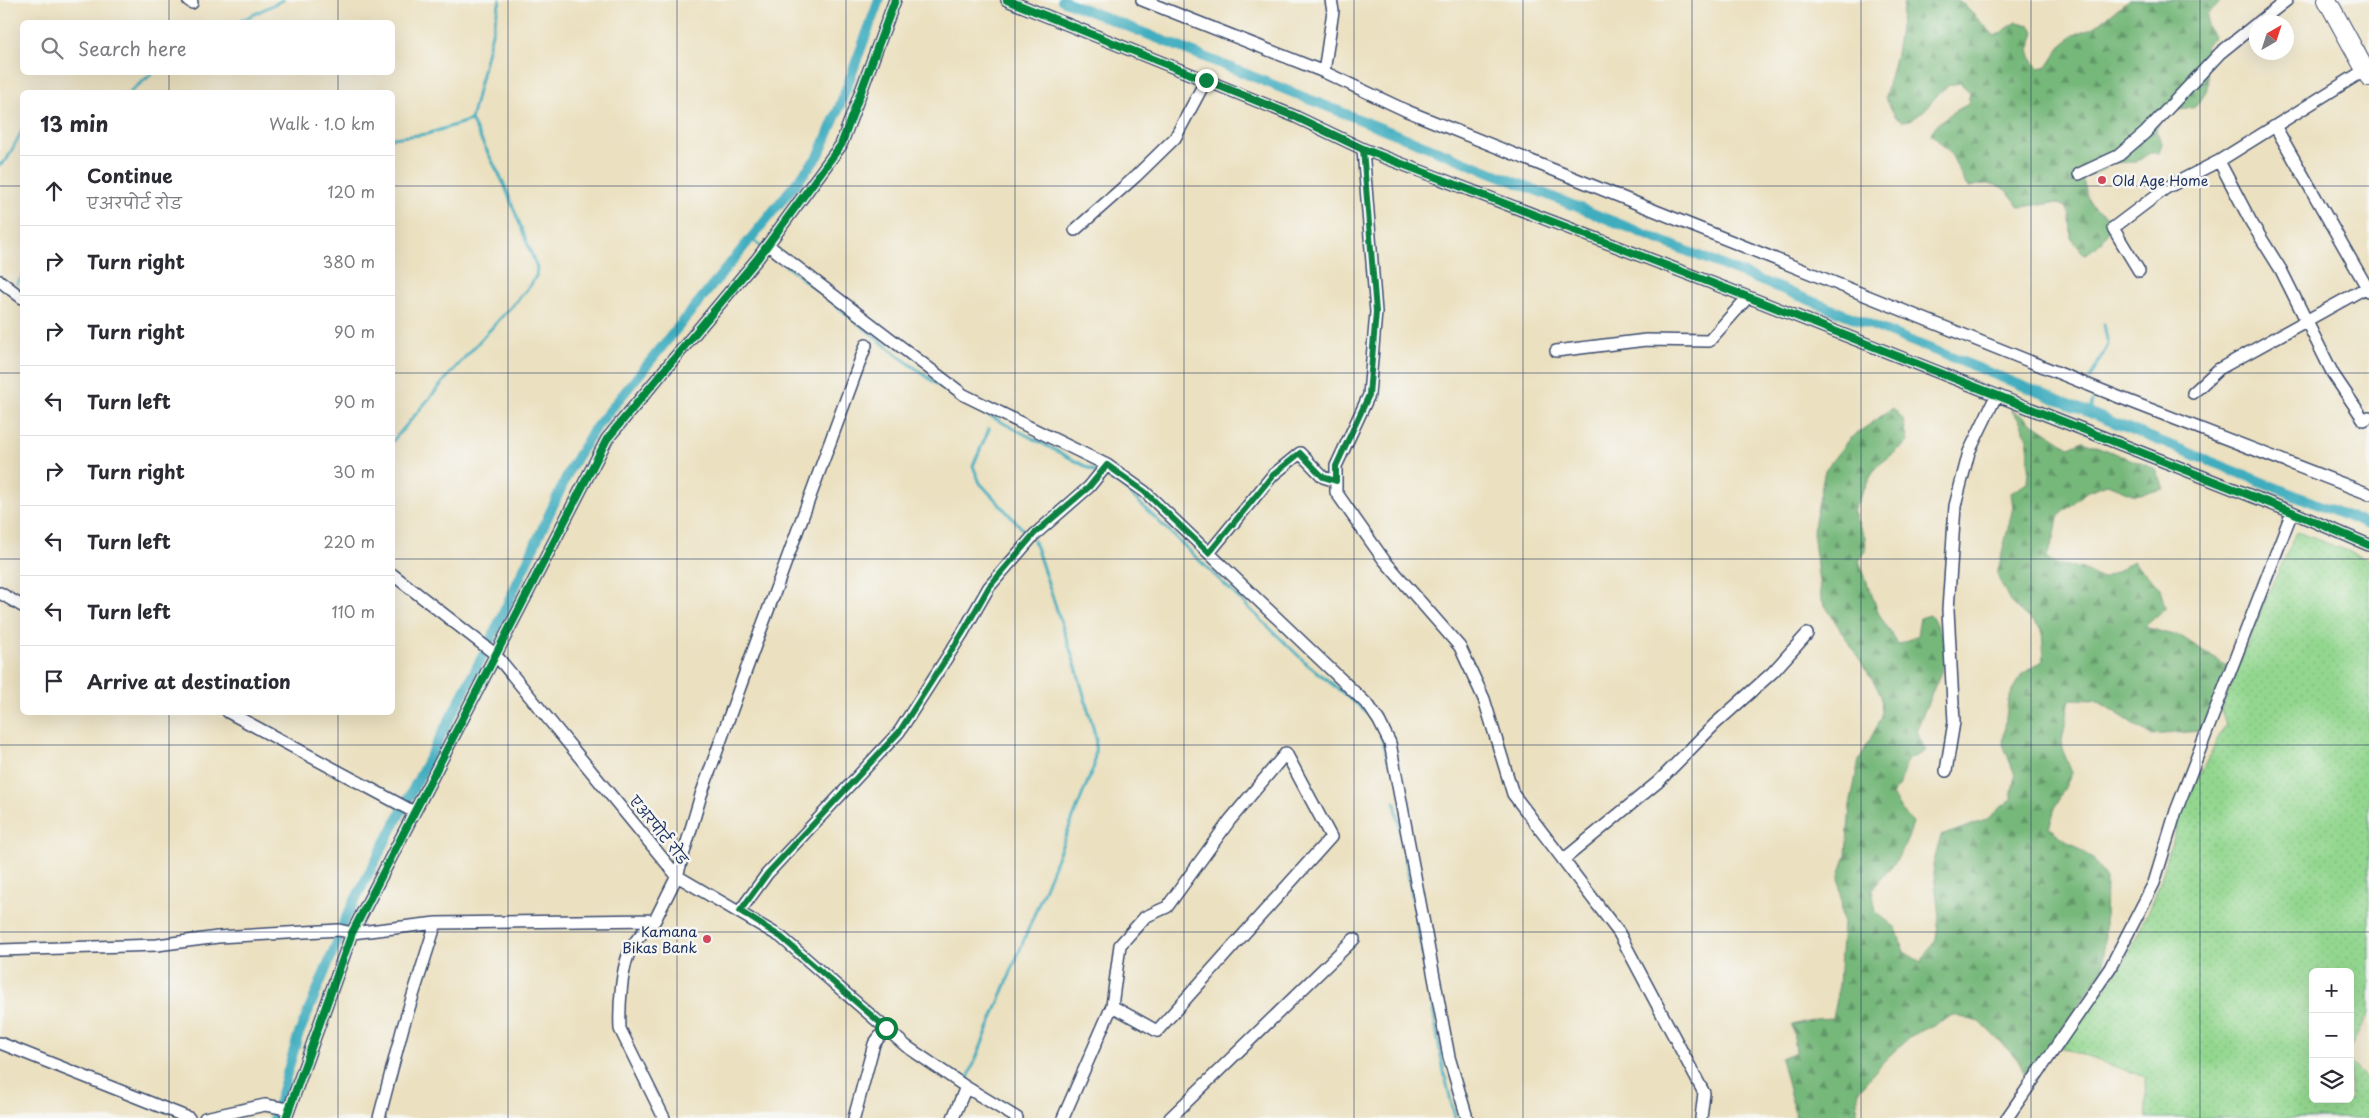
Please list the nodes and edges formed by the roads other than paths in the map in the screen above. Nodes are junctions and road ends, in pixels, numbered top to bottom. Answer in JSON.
{"nodes":[{"id":1,"x":895,"y":0,"type":"edge"},
{"id":2,"x":1007,"y":0,"type":"edge"},
{"id":3,"x":1142,"y":0,"type":"edge"},
{"id":4,"x":1332,"y":0,"type":"edge"},
{"id":5,"x":2287,"y":0,"type":"edge"},
{"id":6,"x":2327,"y":0,"type":"edge"},
{"id":7,"x":2268,"y":15,"type":"edge"},
{"id":8,"x":2249,"y":30,"type":"edge"},
{"id":9,"x":1324,"y":72,"type":"junction"},
{"id":10,"x":2367,"y":73,"type":"edge"},
{"id":11,"x":1206,"y":80,"type":"junction"},
{"id":12,"x":2275,"y":126,"type":"junction"},
{"id":13,"x":1363,"y":149,"type":"junction"},
{"id":14,"x":2219,"y":162,"type":"junction"},
{"id":15,"x":2079,"y":174,"type":"dead end"},
{"id":16,"x":1075,"y":230,"type":"dead end"},
{"id":17,"x":767,"y":246,"type":"junction"},
{"id":18,"x":2139,"y":271,"type":"dead end"},
{"id":19,"x":0,"y":281,"type":"edge"},
{"id":20,"x":2368,"y":288,"type":"edge"},
{"id":21,"x":20,"y":296,"type":"edge"},
{"id":22,"x":1748,"y":297,"type":"junction"},
{"id":23,"x":2308,"y":321,"type":"junction"},
{"id":24,"x":866,"y":345,"type":"dead end"},
{"id":25,"x":1556,"y":351,"type":"dead end"},
{"id":26,"x":2192,"y":393,"type":"dead end"},
{"id":27,"x":1996,"y":396,"type":"junction"},
{"id":28,"x":2369,"y":417,"type":"edge"},
{"id":29,"x":1107,"y":465,"type":"junction"},
{"id":30,"x":1336,"y":481,"type":"junction"},
{"id":31,"x":2369,"y":494,"type":"edge"},
{"id":32,"x":2292,"y":512,"type":"junction"},
{"id":33,"x":2369,"y":545,"type":"edge"},
{"id":34,"x":1209,"y":553,"type":"junction"},
{"id":35,"x":395,"y":576,"type":"edge"},
{"id":36,"x":0,"y":593,"type":"edge"},
{"id":37,"x":20,"y":605,"type":"edge"},
{"id":38,"x":1807,"y":634,"type":"dead end"},
{"id":39,"x":495,"y":654,"type":"junction"},
{"id":40,"x":234,"y":715,"type":"edge"},
{"id":41,"x":1946,"y":771,"type":"dead end"},
{"id":42,"x":408,"y":809,"type":"junction"},
{"id":43,"x":1564,"y":860,"type":"junction"},
{"id":44,"x":677,"y":876,"type":"junction"},
{"id":45,"x":740,"y":911,"type":"junction"},
{"id":46,"x":655,"y":920,"type":"junction"},
{"id":47,"x":436,"y":924,"type":"junction"},
{"id":48,"x":346,"y":932,"type":"junction"},
{"id":49,"x":1354,"y":939,"type":"dead end"},
{"id":50,"x":0,"y":950,"type":"edge"},
{"id":51,"x":1112,"y":1006,"type":"junction"},
{"id":52,"x":886,"y":1028,"type":"junction"},
{"id":53,"x":0,"y":1043,"type":"edge"},
{"id":54,"x":963,"y":1085,"type":"junction"},
{"id":55,"x":286,"y":1112,"type":"edge"},
{"id":56,"x":189,"y":1118,"type":"edge"},
{"id":57,"x":205,"y":1118,"type":"edge"},
{"id":58,"x":379,"y":1118,"type":"edge"},
{"id":59,"x":664,"y":1118,"type":"edge"},
{"id":60,"x":854,"y":1118,"type":"edge"},
{"id":61,"x":953,"y":1118,"type":"edge"},
{"id":62,"x":1017,"y":1118,"type":"edge"},
{"id":63,"x":1063,"y":1118,"type":"edge"},
{"id":64,"x":1170,"y":1118,"type":"edge"},
{"id":65,"x":1466,"y":1118,"type":"edge"},
{"id":66,"x":1701,"y":1118,"type":"edge"},
{"id":67,"x":2007,"y":1118,"type":"edge"}],
"edges":[{"from":1,"to":17,"type":"street"},
{"from":2,"to":11,"type":"street"},
{"from":3,"to":9,"type":"street"},
{"from":4,"to":9,"type":"street"},
{"from":5,"to":7,"type":"street"},
{"from":6,"to":10,"type":"highway"},
{"from":8,"to":15,"type":"street"},
{"from":9,"to":31,"type":"street"},
{"from":10,"to":12,"type":"street"},
{"from":11,"to":13,"type":"street"},
{"from":11,"to":16,"type":"street"},
{"from":12,"to":14,"type":"street"},
{"from":12,"to":20,"type":"street"},
{"from":13,"to":22,"type":"street"},
{"from":13,"to":30,"type":"street"},
{"from":14,"to":18,"type":"street"},
{"from":14,"to":23,"type":"street"},
{"from":17,"to":29,"type":"street"},
{"from":17,"to":39,"type":"street"},
{"from":19,"to":21,"type":"street"},
{"from":20,"to":23,"type":"street"},
{"from":22,"to":25,"type":"street"},
{"from":22,"to":27,"type":"street"},
{"from":23,"to":26,"type":"street"},
{"from":23,"to":28,"type":"street"},
{"from":24,"to":44,"type":"street"},
{"from":27,"to":32,"type":"street"},
{"from":27,"to":41,"type":"street"},
{"from":29,"to":34,"type":"street"},
{"from":29,"to":45,"type":"street"},
{"from":30,"to":34,"type":"street"},
{"from":30,"to":43,"type":"street"},
{"from":32,"to":33,"type":"street"},
{"from":32,"to":67,"type":"street"},
{"from":34,"to":65,"type":"street"},
{"from":35,"to":39,"type":"street","name":"एअरपोर्ट रोड"},
{"from":36,"to":37,"type":"street"},
{"from":38,"to":43,"type":"street"},
{"from":39,"to":42,"type":"street"},
{"from":39,"to":44,"type":"street","name":"एअरपोर्ट रोड"},
{"from":40,"to":42,"type":"street"},
{"from":42,"to":48,"type":"street"},
{"from":43,"to":66,"type":"street"},
{"from":44,"to":45,"type":"street","name":"एअरपोर्ट रोड"},
{"from":44,"to":46,"type":"street"},
{"from":45,"to":52,"type":"street","name":"एअरपोर्ट रोड"},
{"from":46,"to":47,"type":"street"},
{"from":46,"to":59,"type":"street"},
{"from":47,"to":48,"type":"street"},
{"from":47,"to":58,"type":"street"},
{"from":48,"to":50,"type":"street"},
{"from":48,"to":55,"type":"street"},
{"from":49,"to":64,"type":"street"},
{"from":51,"to":51,"type":"street"},
{"from":51,"to":63,"type":"street"},
{"from":52,"to":54,"type":"street","name":"एअरपोर्ट रोड"},
{"from":52,"to":60,"type":"street"},
{"from":53,"to":56,"type":"street"},
{"from":54,"to":61,"type":"street"},
{"from":54,"to":62,"type":"street","name":"एअरपोर्ट रोड"},
{"from":55,"to":57,"type":"street"}]}
